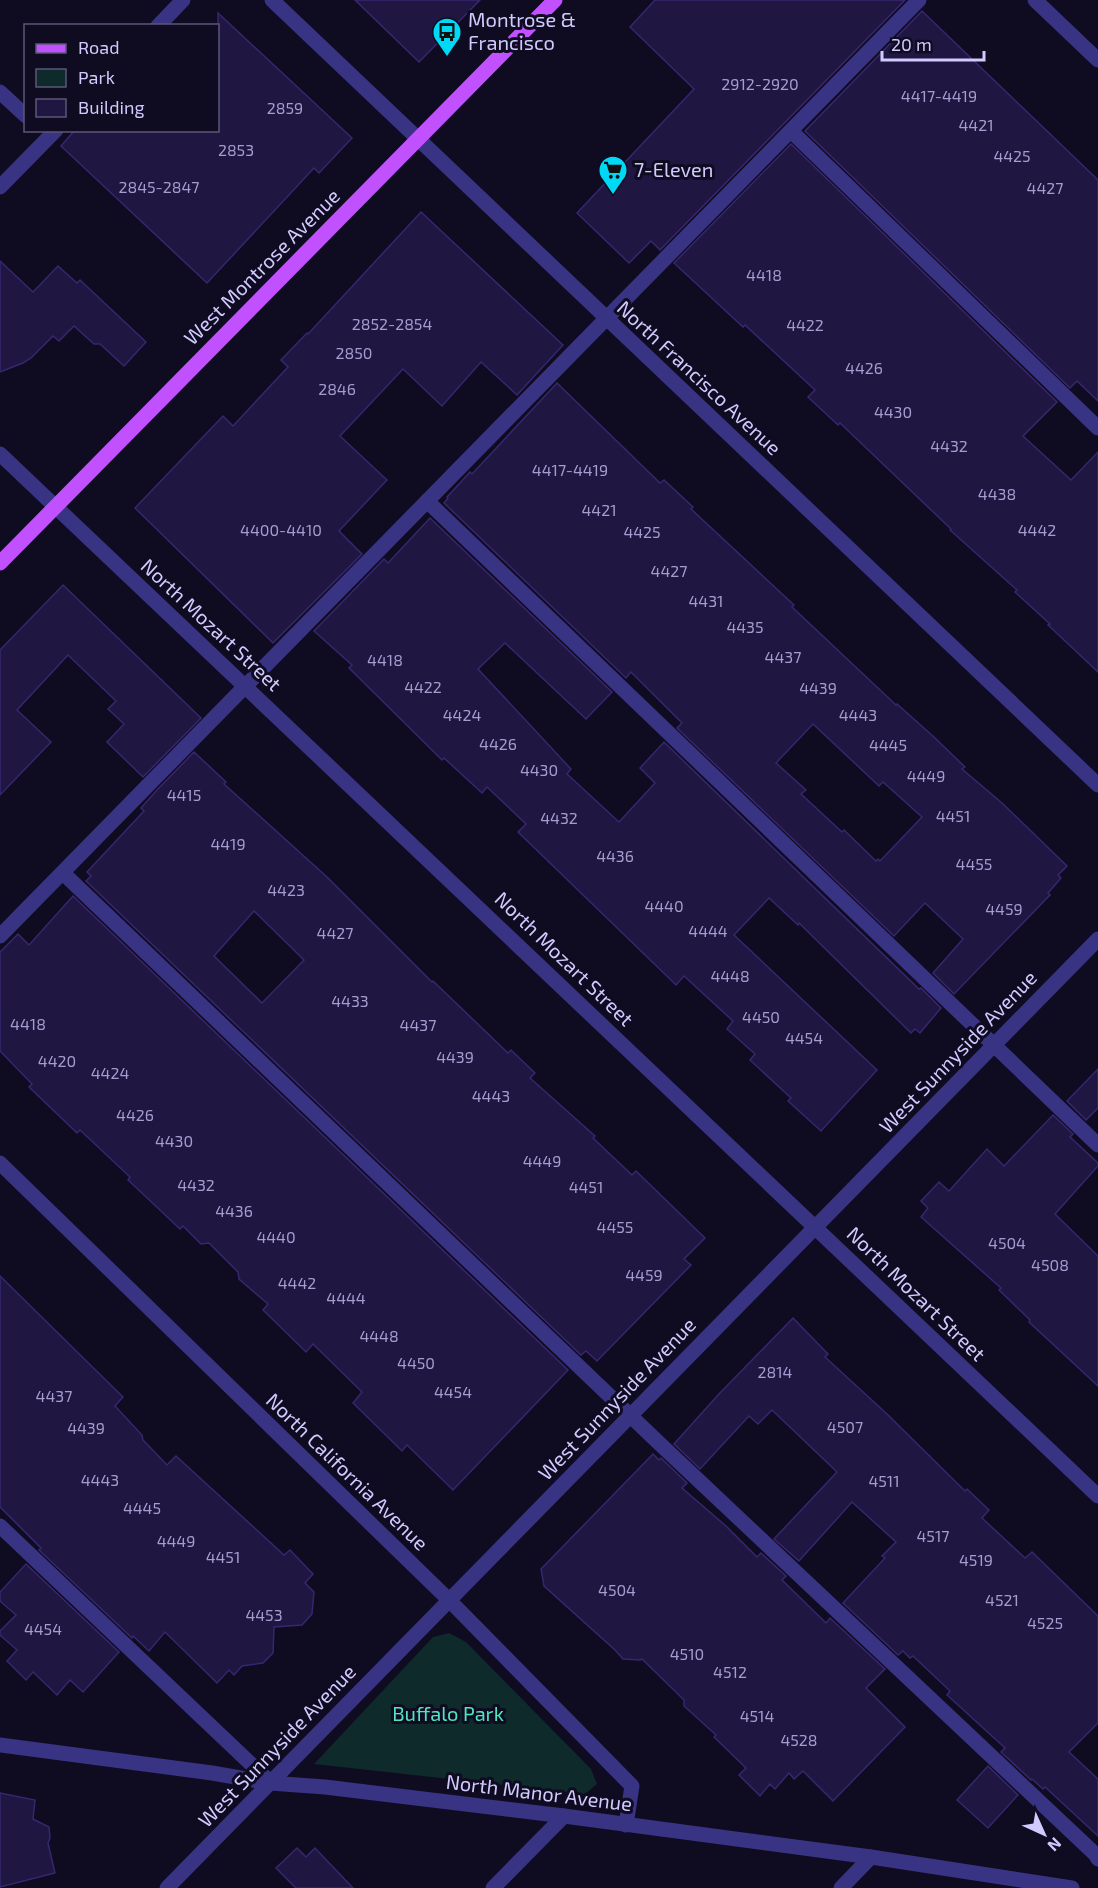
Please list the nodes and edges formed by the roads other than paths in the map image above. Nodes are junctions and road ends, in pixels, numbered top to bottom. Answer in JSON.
{"nodes":[{"id":1,"x":183,"y":0,"type":"edge"},
{"id":2,"x":272,"y":0,"type":"edge"},
{"id":3,"x":555,"y":0,"type":"edge"},
{"id":4,"x":919,"y":0,"type":"edge"},
{"id":5,"x":1035,"y":0,"type":"edge"},
{"id":6,"x":160,"y":24,"type":"edge"},
{"id":7,"x":1098,"y":60,"type":"edge"},
{"id":8,"x":0,"y":92,"type":"edge"},
{"id":9,"x":24,"y":114,"type":"edge"},
{"id":10,"x":790,"y":131,"type":"junction"},
{"id":11,"x":48,"y":133,"type":"edge"},
{"id":12,"x":417,"y":140,"type":"junction"},
{"id":13,"x":0,"y":187,"type":"edge"},
{"id":14,"x":606,"y":319,"type":"junction"},
{"id":15,"x":1098,"y":428,"type":"edge"},
{"id":16,"x":0,"y":454,"type":"edge"},
{"id":17,"x":427,"y":501,"type":"junction"},
{"id":18,"x":55,"y":507,"type":"junction"},
{"id":19,"x":0,"y":563,"type":"edge"},
{"id":20,"x":246,"y":686,"type":"junction"},
{"id":21,"x":1098,"y":784,"type":"edge"},
{"id":22,"x":63,"y":873,"type":"junction"},
{"id":23,"x":0,"y":936,"type":"edge"},
{"id":24,"x":1098,"y":939,"type":"edge"},
{"id":25,"x":993,"y":1046,"type":"junction"},
{"id":26,"x":1098,"y":1145,"type":"edge"},
{"id":27,"x":0,"y":1163,"type":"edge"},
{"id":28,"x":815,"y":1227,"type":"junction"},
{"id":29,"x":630,"y":1415,"type":"junction"},
{"id":30,"x":1098,"y":1496,"type":"edge"},
{"id":31,"x":0,"y":1526,"type":"edge"},
{"id":32,"x":449,"y":1600,"type":"junction"},
{"id":33,"x":0,"y":1745,"type":"edge"},
{"id":34,"x":270,"y":1783,"type":"junction"},
{"id":35,"x":564,"y":1816,"type":"junction"},
{"id":36,"x":626,"y":1825,"type":"junction"},
{"id":37,"x":871,"y":1857,"type":"junction"},
{"id":38,"x":1098,"y":1859,"type":"edge"},
{"id":39,"x":167,"y":1888,"type":"edge"},
{"id":40,"x":493,"y":1888,"type":"edge"},
{"id":41,"x":841,"y":1888,"type":"edge"},
{"id":42,"x":1072,"y":1888,"type":"edge"}],
"edges":[{"from":1,"to":6,"type":"street"},
{"from":2,"to":12,"type":"street","name":"North Francisco Avenue"},
{"from":3,"to":12,"type":"main road","name":"West Montrose Avenue"},
{"from":4,"to":10,"type":"street"},
{"from":5,"to":7,"type":"street"},
{"from":8,"to":9,"type":"street"},
{"from":10,"to":14,"type":"street"},
{"from":10,"to":15,"type":"street"},
{"from":11,"to":13,"type":"street"},
{"from":12,"to":14,"type":"street","name":"North Francisco Avenue"},
{"from":12,"to":18,"type":"main road","name":"West Montrose Avenue"},
{"from":14,"to":17,"type":"street"},
{"from":14,"to":21,"type":"street","name":"North Francisco Avenue"},
{"from":16,"to":18,"type":"street","name":"North Mozart Street"},
{"from":17,"to":20,"type":"street"},
{"from":17,"to":25,"type":"street"},
{"from":18,"to":19,"type":"main road","name":"West Montrose Avenue"},
{"from":18,"to":20,"type":"street","name":"North Mozart Street"},
{"from":20,"to":22,"type":"street"},
{"from":20,"to":28,"type":"street","name":"North Mozart Street"},
{"from":22,"to":23,"type":"street"},
{"from":22,"to":29,"type":"street"},
{"from":24,"to":25,"type":"street","name":"West Sunnyside Avenue"},
{"from":25,"to":26,"type":"street"},
{"from":25,"to":28,"type":"street","name":"West Sunnyside Avenue"},
{"from":27,"to":32,"type":"street","name":"North California Avenue"},
{"from":28,"to":29,"type":"street","name":"West Sunnyside Avenue"},
{"from":28,"to":30,"type":"street","name":"North Mozart Street"},
{"from":29,"to":32,"type":"street","name":"West Sunnyside Avenue"},
{"from":29,"to":38,"type":"street"},
{"from":31,"to":34,"type":"street"},
{"from":32,"to":34,"type":"street","name":"West Sunnyside Avenue"},
{"from":32,"to":36,"type":"street","name":"North California Avenue"},
{"from":33,"to":34,"type":"street","name":"North Manor Avenue"},
{"from":34,"to":35,"type":"street","name":"North Manor Avenue"},
{"from":34,"to":39,"type":"street","name":"West Sunnyside Avenue"},
{"from":35,"to":36,"type":"street","name":"North Manor Avenue"},
{"from":35,"to":40,"type":"street"},
{"from":36,"to":37,"type":"street","name":"North Manor Avenue"},
{"from":37,"to":41,"type":"street"},
{"from":37,"to":42,"type":"street","name":"North Manor Avenue"}]}
